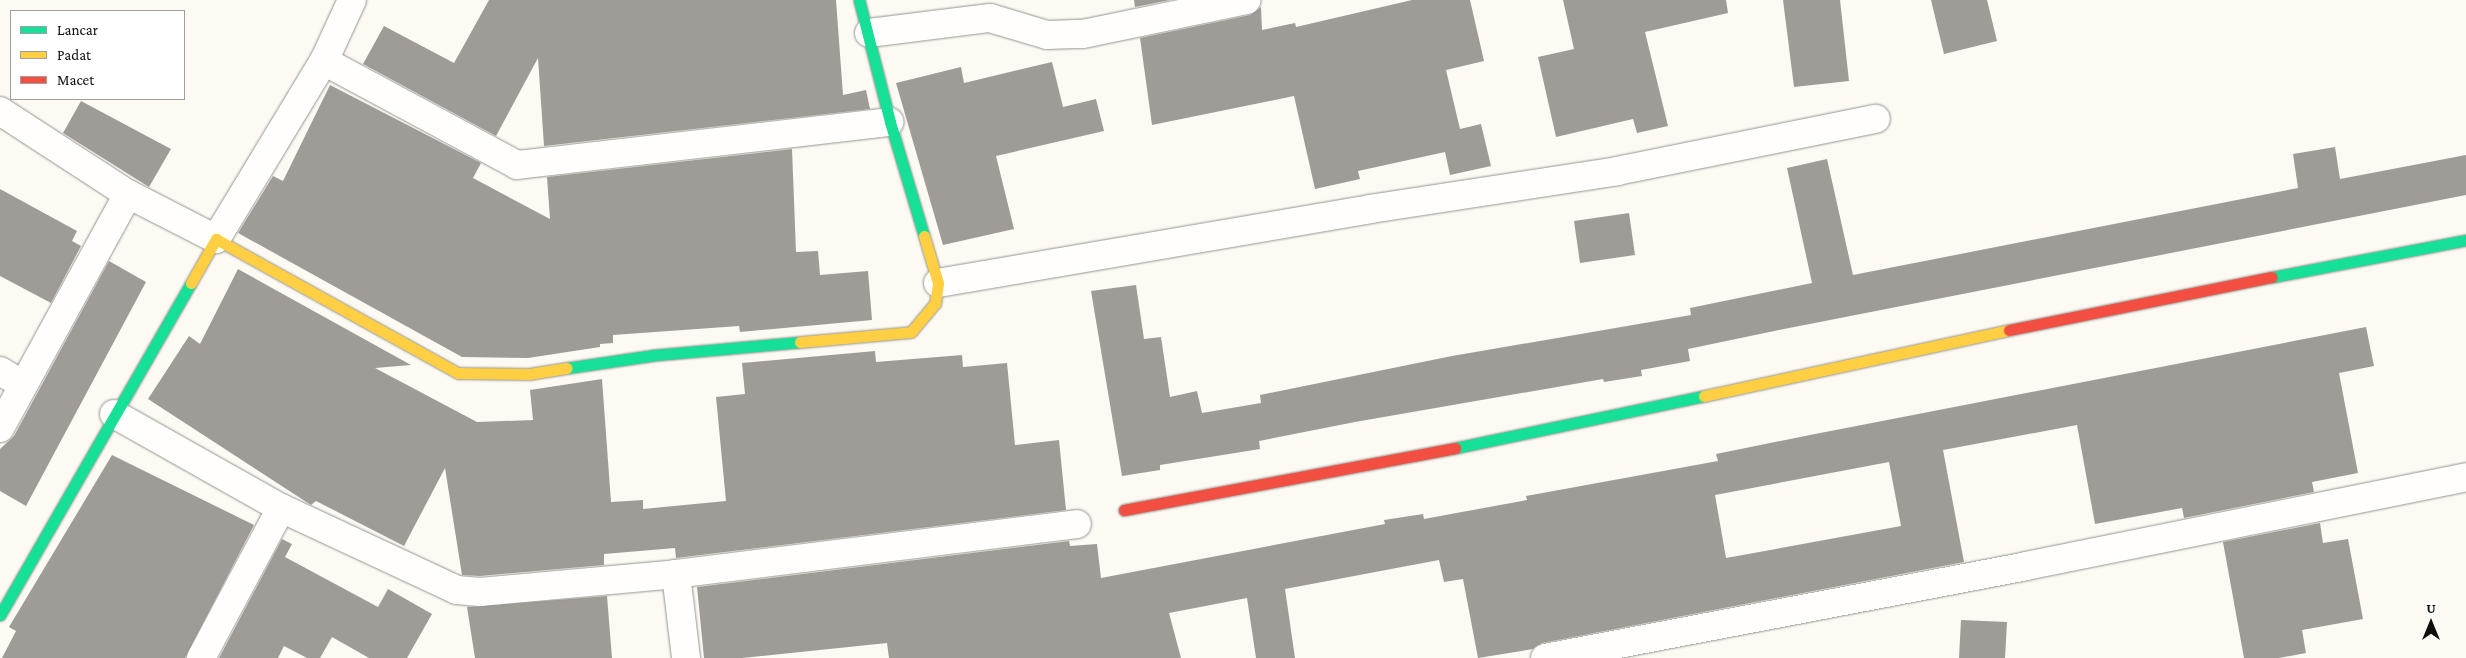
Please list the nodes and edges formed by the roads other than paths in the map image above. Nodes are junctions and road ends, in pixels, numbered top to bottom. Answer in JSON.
{"nodes":[{"id":1,"x":352,"y":0,"type":"edge"},
{"id":2,"x":859,"y":0,"type":"edge"},
{"id":3,"x":1247,"y":0,"type":"edge"},
{"id":4,"x":869,"y":33,"type":"junction"},
{"id":5,"x":324,"y":61,"type":"junction"},
{"id":6,"x":0,"y":110,"type":"edge"},
{"id":7,"x":1876,"y":119,"type":"dead end"},
{"id":8,"x":890,"y":122,"type":"junction"},
{"id":9,"x":128,"y":194,"type":"junction"},
{"id":10,"x":216,"y":239,"type":"junction"},
{"id":11,"x":2466,"y":240,"type":"edge"},
{"id":12,"x":938,"y":282,"type":"junction"},
{"id":13,"x":11,"y":377,"type":"edge"},
{"id":14,"x":114,"y":414,"type":"junction"},
{"id":15,"x":0,"y":428,"type":"edge"},
{"id":16,"x":2466,"y":477,"type":"edge"},
{"id":17,"x":281,"y":508,"type":"junction"},
{"id":18,"x":1124,"y":510,"type":"dead end"},
{"id":19,"x":1077,"y":524,"type":"dead end"},
{"id":20,"x":676,"y":574,"type":"junction"},
{"id":21,"x":0,"y":616,"type":"edge"},
{"id":22,"x":201,"y":658,"type":"edge"},
{"id":23,"x":686,"y":658,"type":"edge"},
{"id":24,"x":1545,"y":658,"type":"edge"}],
"edges":[{"from":1,"to":5,"type":"street"},
{"from":2,"to":4,"type":"street"},
{"from":3,"to":4,"type":"street"},
{"from":4,"to":8,"type":"street"},
{"from":5,"to":8,"type":"street"},
{"from":5,"to":10,"type":"street"},
{"from":6,"to":9,"type":"street"},
{"from":7,"to":12,"type":"street"},
{"from":8,"to":12,"type":"street"},
{"from":9,"to":10,"type":"street"},
{"from":9,"to":13,"type":"street"},
{"from":10,"to":12,"type":"street"},
{"from":10,"to":14,"type":"street"},
{"from":11,"to":18,"type":"street"},
{"from":13,"to":15,"type":"street"},
{"from":14,"to":17,"type":"street"},
{"from":14,"to":21,"type":"street"},
{"from":16,"to":24,"type":"street"},
{"from":17,"to":20,"type":"street"},
{"from":17,"to":22,"type":"street"},
{"from":19,"to":20,"type":"street"},
{"from":20,"to":23,"type":"street"}]}
